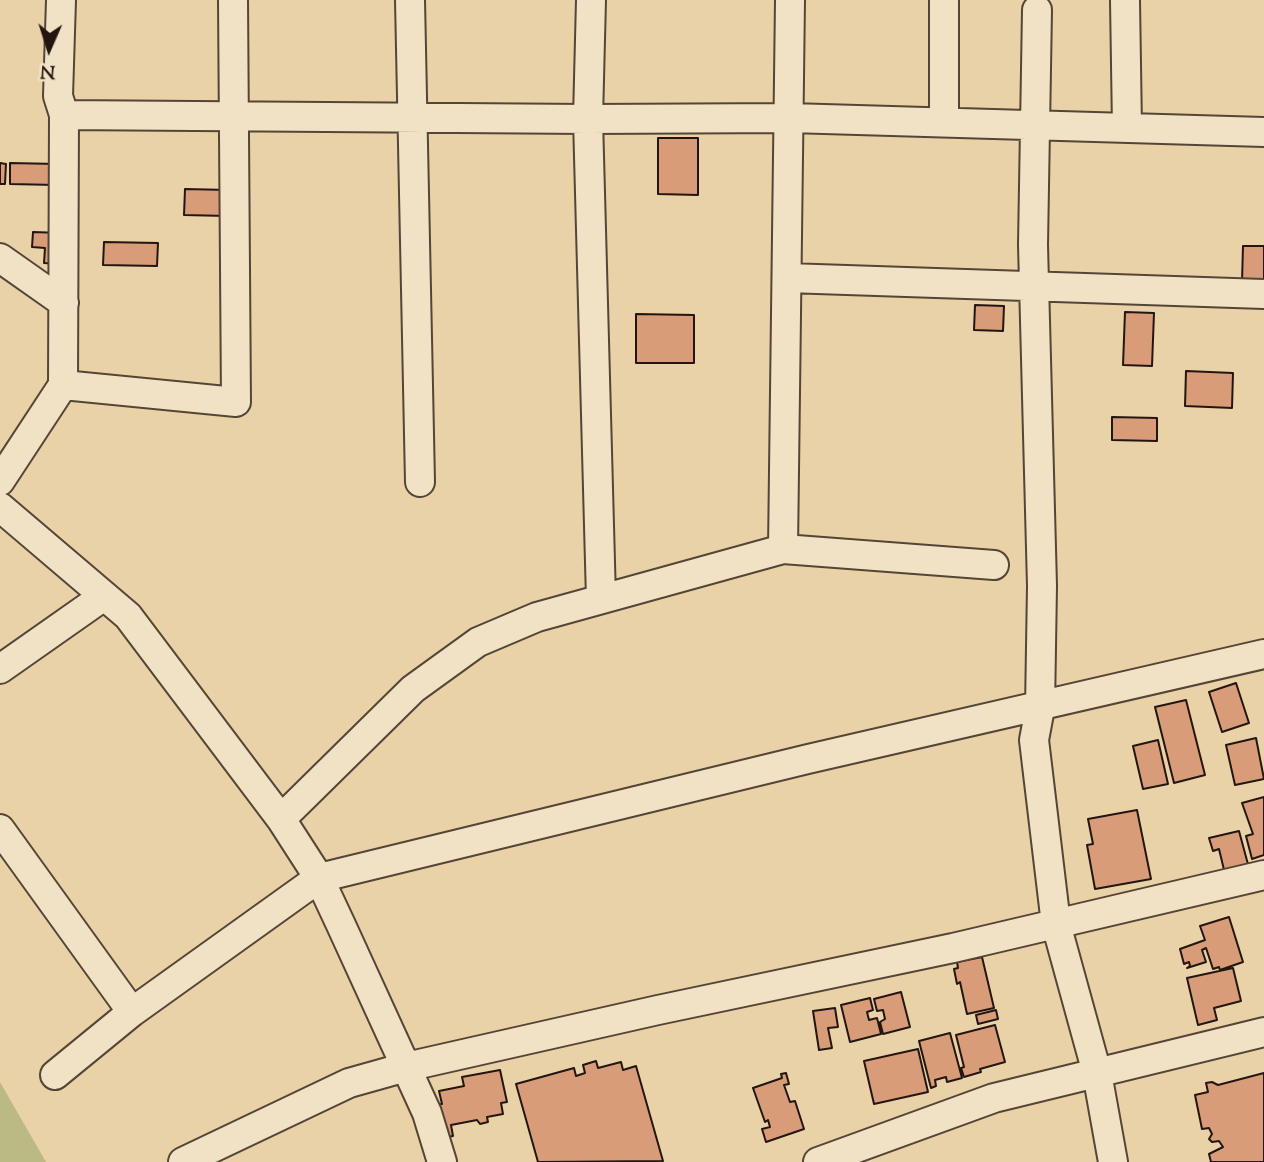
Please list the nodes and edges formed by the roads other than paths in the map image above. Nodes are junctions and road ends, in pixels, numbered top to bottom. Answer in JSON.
{"nodes":[{"id":1,"x":61,"y":0,"type":"edge"},
{"id":2,"x":233,"y":0,"type":"edge"},
{"id":3,"x":410,"y":0,"type":"edge"},
{"id":4,"x":591,"y":0,"type":"edge"},
{"id":5,"x":790,"y":0,"type":"edge"},
{"id":6,"x":944,"y":0,"type":"edge"},
{"id":7,"x":1125,"y":0,"type":"edge"},
{"id":8,"x":1037,"y":10,"type":"dead end"},
{"id":9,"x":64,"y":115,"type":"junction"},
{"id":10,"x":234,"y":116,"type":"junction"},
{"id":11,"x":412,"y":117,"type":"junction"},
{"id":12,"x":790,"y":118,"type":"junction"},
{"id":13,"x":588,"y":119,"type":"junction"},
{"id":14,"x":944,"y":122,"type":"junction"},
{"id":15,"x":1035,"y":125,"type":"junction"},
{"id":16,"x":1127,"y":128,"type":"junction"},
{"id":17,"x":1264,"y":132,"type":"edge"},
{"id":18,"x":0,"y":258,"type":"edge"},
{"id":19,"x":787,"y":278,"type":"junction"},
{"id":20,"x":1034,"y":287,"type":"junction"},
{"id":21,"x":1264,"y":294,"type":"edge"},
{"id":22,"x":64,"y":303,"type":"junction"},
{"id":23,"x":63,"y":385,"type":"junction"},
{"id":24,"x":0,"y":481,"type":"edge"},
{"id":25,"x":420,"y":482,"type":"dead end"},
{"id":26,"x":0,"y":507,"type":"edge"},
{"id":27,"x":783,"y":550,"type":"junction"},
{"id":28,"x":994,"y":565,"type":"dead end"},
{"id":29,"x":104,"y":596,"type":"junction"},
{"id":30,"x":601,"y":599,"type":"junction"},
{"id":31,"x":1264,"y":654,"type":"edge"},
{"id":32,"x":0,"y":669,"type":"edge"},
{"id":33,"x":1040,"y":708,"type":"junction"},
{"id":34,"x":281,"y":819,"type":"junction"},
{"id":35,"x":0,"y":829,"type":"edge"},
{"id":36,"x":1264,"y":875,"type":"edge"},
{"id":37,"x":319,"y":878,"type":"junction"},
{"id":38,"x":1056,"y":924,"type":"junction"},
{"id":39,"x":132,"y":1012,"type":"junction"},
{"id":40,"x":1264,"y":1032,"type":"edge"},
{"id":41,"x":407,"y":1067,"type":"junction"},
{"id":42,"x":1097,"y":1073,"type":"junction"},
{"id":43,"x":55,"y":1074,"type":"dead end"},
{"id":44,"x":183,"y":1162,"type":"edge"},
{"id":45,"x":442,"y":1162,"type":"edge"},
{"id":46,"x":818,"y":1162,"type":"edge"},
{"id":47,"x":1114,"y":1162,"type":"edge"}],
"edges":[{"from":1,"to":9,"type":"street"},
{"from":2,"to":10,"type":"street"},
{"from":3,"to":11,"type":"street"},
{"from":4,"to":13,"type":"street"},
{"from":5,"to":12,"type":"street"},
{"from":6,"to":14,"type":"street"},
{"from":7,"to":16,"type":"street"},
{"from":8,"to":15,"type":"street"},
{"from":9,"to":10,"type":"street"},
{"from":9,"to":22,"type":"street"},
{"from":10,"to":11,"type":"street"},
{"from":10,"to":23,"type":"street"},
{"from":11,"to":13,"type":"street"},
{"from":11,"to":25,"type":"street"},
{"from":12,"to":13,"type":"street"},
{"from":12,"to":14,"type":"street"},
{"from":12,"to":19,"type":"street"},
{"from":13,"to":30,"type":"street"},
{"from":14,"to":15,"type":"street"},
{"from":15,"to":16,"type":"street"},
{"from":15,"to":20,"type":"street"},
{"from":16,"to":17,"type":"street"},
{"from":18,"to":22,"type":"street"},
{"from":19,"to":20,"type":"street"},
{"from":19,"to":27,"type":"street"},
{"from":20,"to":21,"type":"street"},
{"from":20,"to":33,"type":"street"},
{"from":22,"to":23,"type":"street"},
{"from":23,"to":24,"type":"street"},
{"from":26,"to":29,"type":"street"},
{"from":27,"to":28,"type":"street"},
{"from":27,"to":30,"type":"street"},
{"from":29,"to":32,"type":"street"},
{"from":29,"to":34,"type":"street"},
{"from":30,"to":34,"type":"street"},
{"from":31,"to":33,"type":"street"},
{"from":33,"to":37,"type":"street"},
{"from":33,"to":38,"type":"street"},
{"from":34,"to":37,"type":"street"},
{"from":35,"to":39,"type":"street"},
{"from":36,"to":38,"type":"street"},
{"from":37,"to":39,"type":"street"},
{"from":37,"to":41,"type":"street"},
{"from":38,"to":41,"type":"street"},
{"from":38,"to":42,"type":"street"},
{"from":39,"to":43,"type":"street"},
{"from":40,"to":42,"type":"street"},
{"from":41,"to":44,"type":"street"},
{"from":41,"to":45,"type":"street"},
{"from":42,"to":46,"type":"street"},
{"from":42,"to":47,"type":"street"}]}
